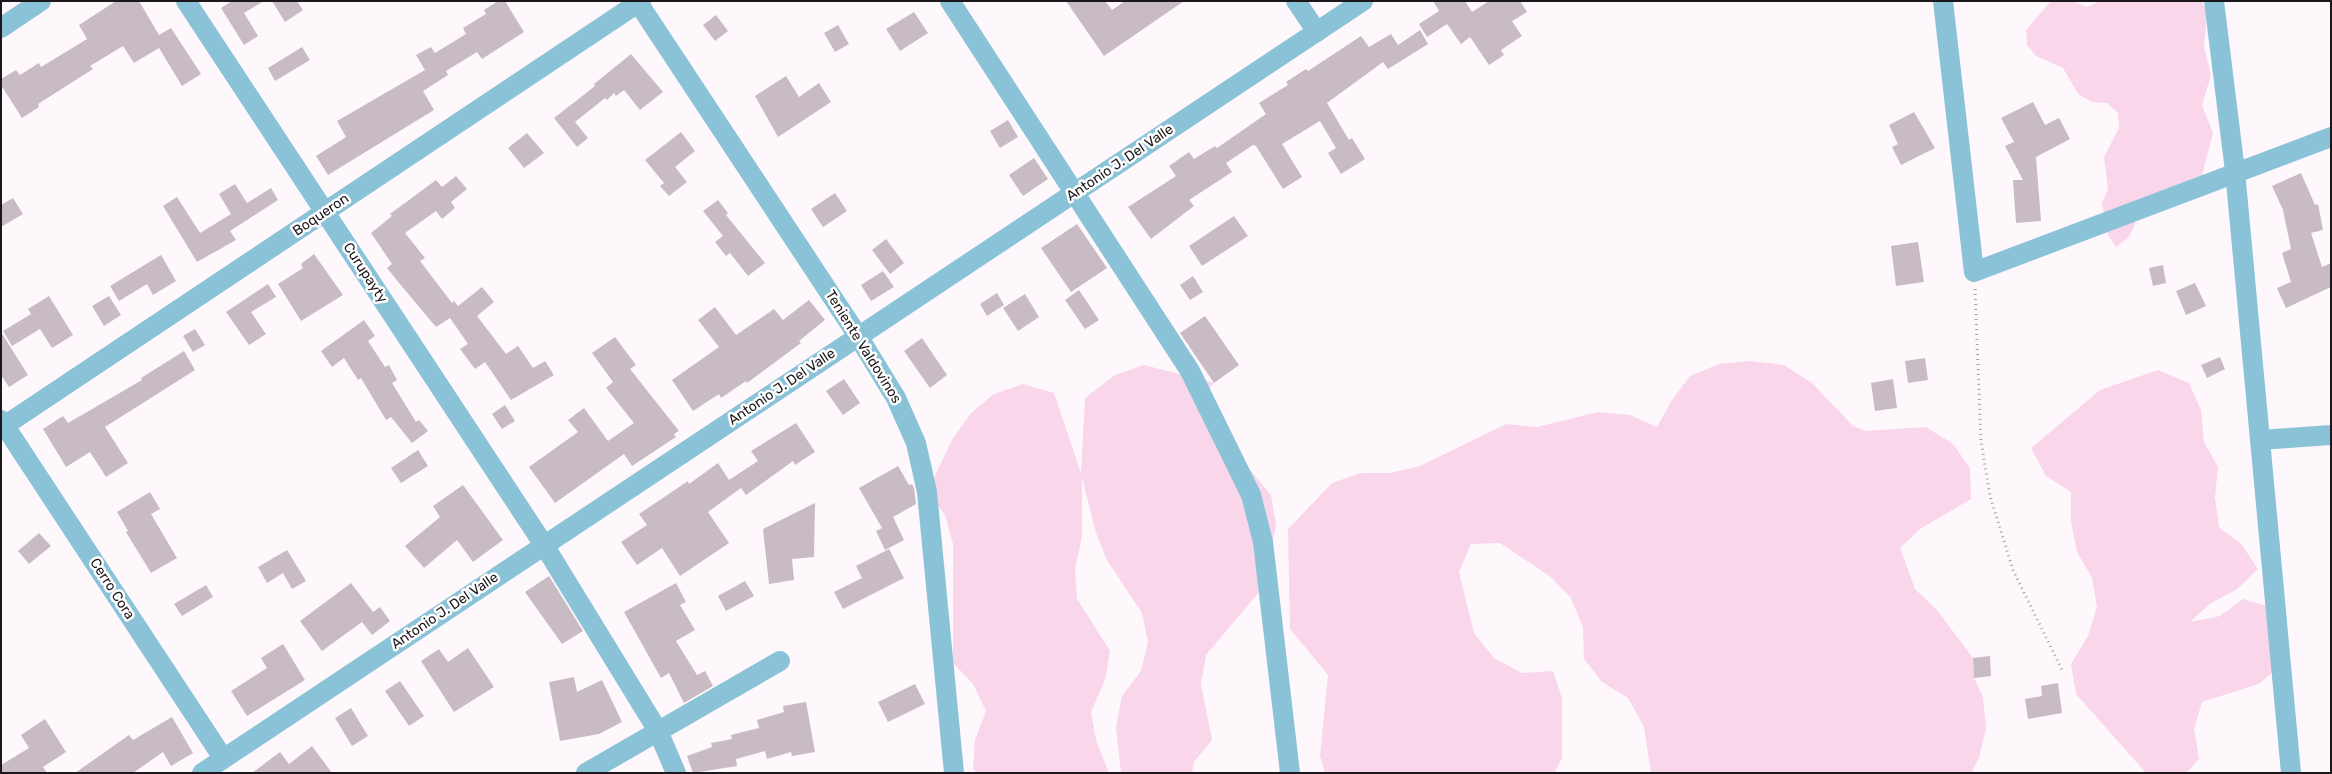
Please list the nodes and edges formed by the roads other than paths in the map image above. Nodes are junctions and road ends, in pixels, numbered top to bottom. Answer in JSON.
{"nodes":[{"id":1,"x":41,"y":1,"type":"edge"},
{"id":2,"x":186,"y":1,"type":"edge"},
{"id":3,"x":950,"y":1,"type":"edge"},
{"id":4,"x":1296,"y":1,"type":"edge"},
{"id":5,"x":1363,"y":1,"type":"edge"},
{"id":6,"x":1943,"y":1,"type":"edge"},
{"id":7,"x":2214,"y":1,"type":"edge"},
{"id":8,"x":639,"y":2,"type":"edge"},
{"id":9,"x":1,"y":28,"type":"edge"},
{"id":10,"x":1316,"y":32,"type":"junction"},
{"id":11,"x":2331,"y":136,"type":"edge"},
{"id":12,"x":2235,"y":171,"type":"junction"},
{"id":13,"x":1075,"y":193,"type":"junction"},
{"id":14,"x":325,"y":212,"type":"junction"},
{"id":15,"x":858,"y":336,"type":"junction"},
{"id":16,"x":2,"y":425,"type":"edge"},
{"id":17,"x":2331,"y":435,"type":"edge"},
{"id":18,"x":2260,"y":440,"type":"junction"},
{"id":19,"x":544,"y":545,"type":"junction"},
{"id":20,"x":780,"y":662,"type":"dead end"},
{"id":21,"x":658,"y":731,"type":"junction"},
{"id":22,"x":224,"y":758,"type":"junction"},
{"id":23,"x":202,"y":773,"type":"edge"},
{"id":24,"x":586,"y":773,"type":"edge"},
{"id":25,"x":676,"y":773,"type":"edge"},
{"id":26,"x":954,"y":773,"type":"edge"},
{"id":27,"x":1290,"y":773,"type":"edge"},
{"id":28,"x":2291,"y":773,"type":"edge"}],
"edges":[{"from":1,"to":9,"type":"street"},
{"from":2,"to":14,"type":"street","name":"Curupayty"},
{"from":3,"to":13,"type":"street"},
{"from":4,"to":10,"type":"street"},
{"from":5,"to":10,"type":"street","name":"Antonio J. Del Valle"},
{"from":6,"to":12,"type":"street"},
{"from":7,"to":12,"type":"street"},
{"from":8,"to":14,"type":"street","name":"Boqueron"},
{"from":8,"to":15,"type":"street","name":"Teniente Valdovinos"},
{"from":10,"to":13,"type":"street","name":"Antonio J. Del Valle"},
{"from":11,"to":12,"type":"street"},
{"from":12,"to":18,"type":"street"},
{"from":13,"to":15,"type":"street","name":"Antonio J. Del Valle"},
{"from":13,"to":27,"type":"street"},
{"from":14,"to":16,"type":"street","name":"Boqueron"},
{"from":14,"to":19,"type":"street","name":"Curupayty"},
{"from":15,"to":19,"type":"street","name":"Antonio J. Del Valle"},
{"from":15,"to":26,"type":"street","name":"Teniente Valdovinos"},
{"from":16,"to":22,"type":"street","name":"Cerro Cora"},
{"from":17,"to":18,"type":"street"},
{"from":18,"to":28,"type":"street"},
{"from":19,"to":21,"type":"street","name":"Curupayty"},
{"from":19,"to":22,"type":"street","name":"Antonio J. Del Valle"},
{"from":20,"to":21,"type":"street"},
{"from":21,"to":24,"type":"street"},
{"from":21,"to":25,"type":"street","name":"Curupayty"},
{"from":22,"to":23,"type":"street","name":"Antonio J. Del Valle"}]}
